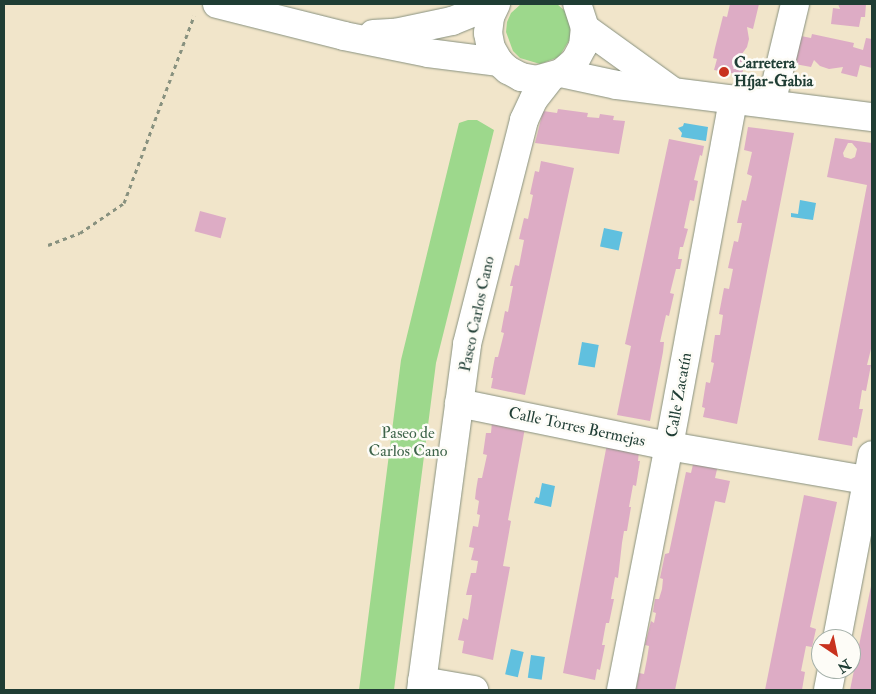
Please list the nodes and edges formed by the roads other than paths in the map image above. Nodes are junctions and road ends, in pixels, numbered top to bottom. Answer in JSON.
{"nodes":[{"id":1,"x":495,"y":4,"type":"edge"},
{"id":2,"x":795,"y":4,"type":"edge"},
{"id":3,"x":206,"y":8,"type":"edge"},
{"id":4,"x":581,"y":16,"type":"edge"},
{"id":5,"x":344,"y":36,"type":"junction"},
{"id":6,"x":503,"y":66,"type":"junction"},
{"id":7,"x":556,"y":75,"type":"junction"},
{"id":8,"x":672,"y":91,"type":"junction"},
{"id":9,"x":733,"y":100,"type":"junction"},
{"id":10,"x":771,"y":104,"type":"junction"},
{"id":11,"x":872,"y":117,"type":"edge"},
{"id":12,"x":524,"y":120,"type":"junction"},
{"id":13,"x":459,"y":403,"type":"junction"},
{"id":14,"x":669,"y":446,"type":"junction"},
{"id":15,"x":871,"y":472,"type":"edge"},
{"id":16,"x":839,"y":629,"type":"edge"},
{"id":17,"x":421,"y":686,"type":"edge"},
{"id":18,"x":474,"y":690,"type":"edge"},
{"id":19,"x":621,"y":690,"type":"edge"}],
"edges":[{"from":1,"to":5,"type":"street"},
{"from":1,"to":6,"type":"street","name":"Paseo Carlos Cano"},
{"from":2,"to":10,"type":"street"},
{"from":3,"to":5,"type":"street"},
{"from":4,"to":7,"type":"street","name":"Paseo Carlos Cano"},
{"from":4,"to":8,"type":"street"},
{"from":5,"to":6,"type":"street"},
{"from":6,"to":7,"type":"street"},
{"from":6,"to":12,"type":"street","name":"Paseo Carlos Cano"},
{"from":7,"to":8,"type":"street"},
{"from":7,"to":12,"type":"street","name":"Paseo Carlos Cano"},
{"from":8,"to":9,"type":"street"},
{"from":9,"to":10,"type":"street"},
{"from":9,"to":14,"type":"street","name":"Calle Zacatín"},
{"from":10,"to":11,"type":"street"},
{"from":12,"to":13,"type":"street","name":"Paseo Carlos Cano"},
{"from":13,"to":14,"type":"street","name":"Calle Torres Bermejas"},
{"from":13,"to":17,"type":"street","name":"Paseo Carlos Cano"},
{"from":14,"to":15,"type":"street","name":"Calle Torres Bermejas"},
{"from":14,"to":19,"type":"street","name":"Calle Zacatín"},
{"from":15,"to":16,"type":"street"},
{"from":17,"to":18,"type":"street"}]}
